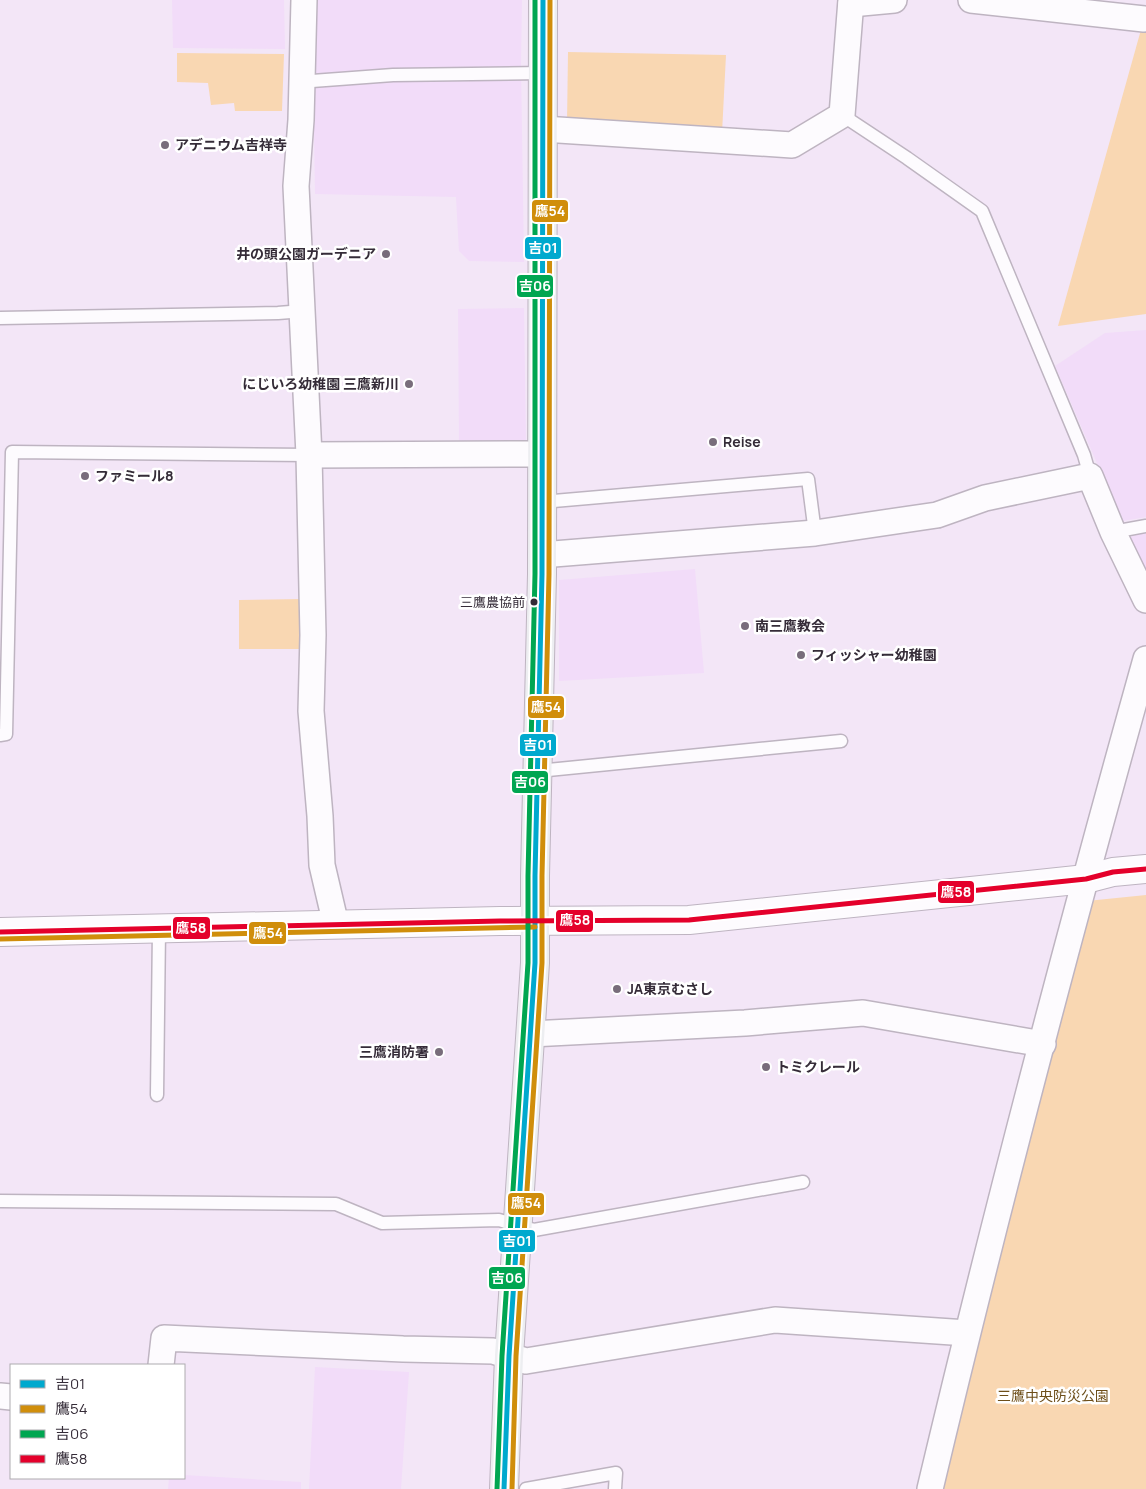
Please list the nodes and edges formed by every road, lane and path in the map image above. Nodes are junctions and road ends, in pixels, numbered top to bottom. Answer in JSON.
{"nodes":[{"id":1,"x":304,"y":0,"type":"edge"},
{"id":2,"x":543,"y":0,"type":"edge"},
{"id":3,"x":894,"y":0,"type":"edge"},
{"id":4,"x":971,"y":0,"type":"edge"},
{"id":5,"x":851,"y":2,"type":"edge"},
{"id":6,"x":1098,"y":7,"type":"edge"},
{"id":7,"x":1144,"y":20,"type":"dead end"},
{"id":8,"x":543,"y":72,"type":"junction"},
{"id":9,"x":312,"y":81,"type":"dead end"},
{"id":10,"x":842,"y":115,"type":"junction"},
{"id":11,"x":544,"y":129,"type":"junction"},
{"id":12,"x":303,"y":311,"type":"junction"},
{"id":13,"x":0,"y":318,"type":"edge"},
{"id":14,"x":528,"y":454,"type":"dead end"},
{"id":15,"x":309,"y":455,"type":"junction"},
{"id":16,"x":1090,"y":476,"type":"junction"},
{"id":17,"x":542,"y":502,"type":"junction"},
{"id":18,"x":1146,"y":526,"type":"edge"},
{"id":19,"x":1113,"y":532,"type":"junction"},
{"id":20,"x":815,"y":533,"type":"junction"},
{"id":21,"x":542,"y":555,"type":"junction"},
{"id":22,"x":1146,"y":600,"type":"edge"},
{"id":23,"x":1146,"y":659,"type":"edge"},
{"id":24,"x":0,"y":735,"type":"edge"},
{"id":25,"x":842,"y":741,"type":"dead end"},
{"id":26,"x":538,"y":771,"type":"junction"},
{"id":27,"x":1146,"y":869,"type":"edge"},
{"id":28,"x":1086,"y":879,"type":"junction"},
{"id":29,"x":535,"y":920,"type":"junction"},
{"id":30,"x":336,"y":925,"type":"junction"},
{"id":31,"x":159,"y":928,"type":"junction"},
{"id":32,"x":0,"y":932,"type":"edge"},
{"id":33,"x":530,"y":1034,"type":"junction"},
{"id":34,"x":1043,"y":1044,"type":"junction"},
{"id":35,"x":157,"y":1095,"type":"dead end"},
{"id":36,"x":803,"y":1182,"type":"dead end"},
{"id":37,"x":0,"y":1201,"type":"edge"},
{"id":38,"x":518,"y":1226,"type":"junction"},
{"id":39,"x":967,"y":1333,"type":"junction"},
{"id":40,"x":509,"y":1356,"type":"junction"},
{"id":41,"x":162,"y":1364,"type":"edge"},
{"id":42,"x":504,"y":1489,"type":"edge"},
{"id":43,"x":526,"y":1489,"type":"edge"},
{"id":44,"x":615,"y":1489,"type":"edge"},
{"id":45,"x":930,"y":1489,"type":"edge"}],
"edges":[{"from":1,"to":12,"type":"street"},
{"from":2,"to":8,"type":"main road"},
{"from":3,"to":5,"type":"street"},
{"from":4,"to":6,"type":"street"},
{"from":5,"to":10,"type":"street"},
{"from":6,"to":7,"type":"street"},
{"from":8,"to":9,"type":"lane"},
{"from":8,"to":11,"type":"main road"},
{"from":10,"to":11,"type":"street"},
{"from":10,"to":16,"type":"lane"},
{"from":11,"to":17,"type":"main road"},
{"from":12,"to":13,"type":"lane"},
{"from":12,"to":15,"type":"street"},
{"from":14,"to":15,"type":"street"},
{"from":15,"to":24,"type":"lane"},
{"from":15,"to":30,"type":"street"},
{"from":16,"to":19,"type":"street"},
{"from":16,"to":20,"type":"street"},
{"from":17,"to":20,"type":"lane"},
{"from":17,"to":21,"type":"main road"},
{"from":18,"to":19,"type":"lane"},
{"from":19,"to":22,"type":"street"},
{"from":20,"to":21,"type":"street"},
{"from":21,"to":26,"type":"main road"},
{"from":23,"to":28,"type":"street"},
{"from":25,"to":26,"type":"lane"},
{"from":26,"to":29,"type":"main road"},
{"from":27,"to":28,"type":"street"},
{"from":28,"to":29,"type":"street"},
{"from":28,"to":34,"type":"street"},
{"from":29,"to":30,"type":"street"},
{"from":29,"to":33,"type":"main road"},
{"from":30,"to":31,"type":"street"},
{"from":31,"to":32,"type":"street"},
{"from":31,"to":35,"type":"lane"},
{"from":33,"to":34,"type":"street"},
{"from":33,"to":38,"type":"main road"},
{"from":34,"to":39,"type":"street"},
{"from":36,"to":38,"type":"lane"},
{"from":37,"to":38,"type":"lane"},
{"from":38,"to":40,"type":"main road"},
{"from":39,"to":40,"type":"street"},
{"from":39,"to":45,"type":"street"},
{"from":40,"to":41,"type":"street"},
{"from":40,"to":42,"type":"main road"},
{"from":43,"to":44,"type":"lane"}]}
